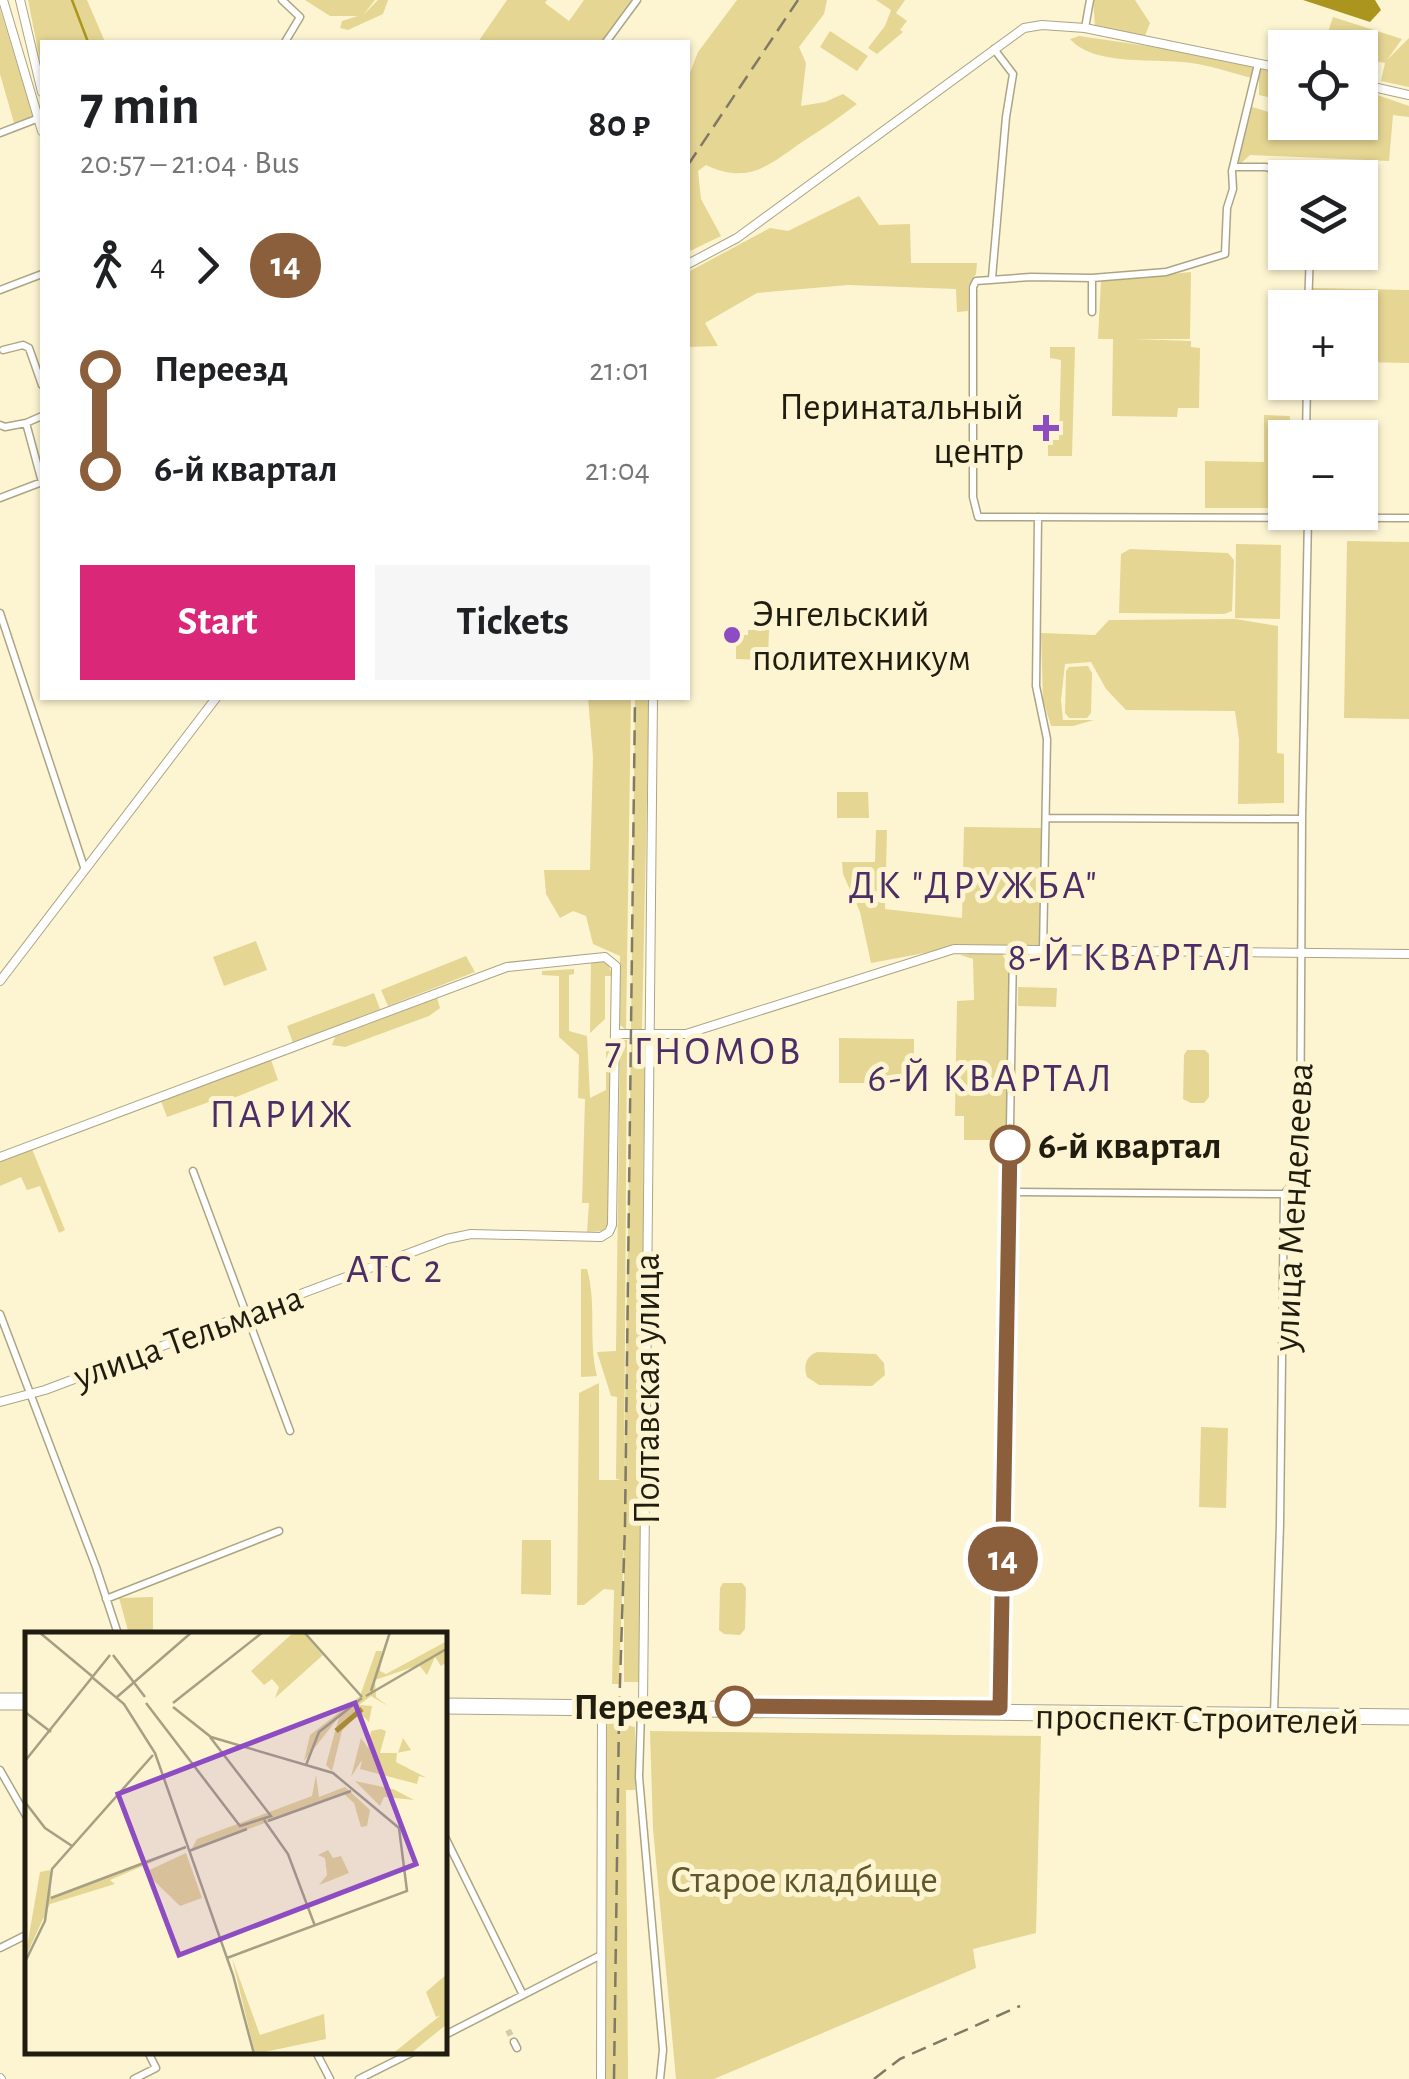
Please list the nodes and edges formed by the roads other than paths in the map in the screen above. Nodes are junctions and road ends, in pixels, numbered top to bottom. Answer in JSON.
{"nodes":[{"id":1,"x":3,"y":0,"type":"edge"},
{"id":2,"x":20,"y":0,"type":"edge"},
{"id":3,"x":282,"y":0,"type":"edge"},
{"id":4,"x":637,"y":0,"type":"edge"},
{"id":5,"x":1090,"y":0,"type":"edge"},
{"id":6,"x":1085,"y":28,"type":"junction"},
{"id":7,"x":286,"y":40,"type":"edge"},
{"id":8,"x":607,"y":40,"type":"edge"},
{"id":9,"x":994,"y":49,"type":"junction"},
{"id":10,"x":1258,"y":64,"type":"junction"},
{"id":11,"x":1268,"y":66,"type":"edge"},
{"id":12,"x":40,"y":84,"type":"edge"},
{"id":13,"x":1378,"y":88,"type":"edge"},
{"id":14,"x":1409,"y":95,"type":"edge"},
{"id":15,"x":38,"y":118,"type":"junction"},
{"id":16,"x":40,"y":124,"type":"edge"},
{"id":17,"x":0,"y":133,"type":"edge"},
{"id":18,"x":1233,"y":167,"type":"junction"},
{"id":19,"x":1268,"y":168,"type":"edge"},
{"id":20,"x":690,"y":263,"type":"edge"},
{"id":21,"x":40,"y":275,"type":"edge"},
{"id":22,"x":992,"y":278,"type":"junction"},
{"id":23,"x":1092,"y":278,"type":"junction"},
{"id":24,"x":0,"y":290,"type":"edge"},
{"id":25,"x":1092,"y":312,"type":"dead end"},
{"id":26,"x":0,"y":341,"type":"edge"},
{"id":27,"x":2,"y":350,"type":"edge"},
{"id":28,"x":40,"y":380,"type":"edge"},
{"id":29,"x":40,"y":417,"type":"edge"},
{"id":30,"x":0,"y":424,"type":"edge"},
{"id":31,"x":26,"y":424,"type":"junction"},
{"id":32,"x":40,"y":475,"type":"edge"},
{"id":33,"x":40,"y":483,"type":"edge"},
{"id":34,"x":0,"y":498,"type":"edge"},
{"id":35,"x":1268,"y":515,"type":"edge"},
{"id":36,"x":1038,"y":517,"type":"junction"},
{"id":37,"x":1378,"y":517,"type":"edge"},
{"id":38,"x":1409,"y":518,"type":"edge"},
{"id":39,"x":1306,"y":530,"type":"edge"},
{"id":40,"x":0,"y":613,"type":"edge"},
{"id":41,"x":214,"y":700,"type":"edge"},
{"id":42,"x":653,"y":700,"type":"edge"},
{"id":43,"x":1046,"y":818,"type":"junction"},
{"id":44,"x":1302,"y":819,"type":"junction"},
{"id":45,"x":84,"y":870,"type":"junction"},
{"id":46,"x":1013,"y":952,"type":"junction"},
{"id":47,"x":1044,"y":952,"type":"junction"},
{"id":48,"x":1302,"y":953,"type":"junction"},
{"id":49,"x":1409,"y":954,"type":"edge"},
{"id":50,"x":0,"y":981,"type":"edge"},
{"id":51,"x":616,"y":1034,"type":"junction"},
{"id":52,"x":648,"y":1034,"type":"junction"},
{"id":53,"x":0,"y":1156,"type":"edge"},
{"id":54,"x":193,"y":1171,"type":"dead end"},
{"id":55,"x":1009,"y":1192,"type":"junction"},
{"id":56,"x":1284,"y":1194,"type":"junction"},
{"id":57,"x":609,"y":1232,"type":"joint"},
{"id":58,"x":0,"y":1314,"type":"edge"},
{"id":59,"x":245,"y":1316,"type":"junction"},
{"id":60,"x":30,"y":1393,"type":"junction"},
{"id":61,"x":0,"y":1402,"type":"edge"},
{"id":62,"x":290,"y":1432,"type":"dead end"},
{"id":63,"x":279,"y":1531,"type":"dead end"},
{"id":64,"x":106,"y":1599,"type":"junction"},
{"id":65,"x":117,"y":1632,"type":"edge"},
{"id":66,"x":0,"y":1701,"type":"edge"},
{"id":67,"x":25,"y":1702,"type":"edge"},
{"id":68,"x":448,"y":1706,"type":"edge"},
{"id":69,"x":602,"y":1708,"type":"junction"},
{"id":70,"x":642,"y":1708,"type":"junction"},
{"id":71,"x":1000,"y":1712,"type":"junction"},
{"id":72,"x":1274,"y":1715,"type":"junction"},
{"id":73,"x":1409,"y":1717,"type":"edge"},
{"id":74,"x":0,"y":1770,"type":"edge"},
{"id":75,"x":25,"y":1814,"type":"edge"},
{"id":76,"x":448,"y":1842,"type":"edge"},
{"id":77,"x":25,"y":1936,"type":"edge"},
{"id":78,"x":0,"y":1948,"type":"edge"},
{"id":79,"x":601,"y":1955,"type":"junction"},
{"id":80,"x":523,"y":1995,"type":"junction"},
{"id":81,"x":448,"y":2033,"type":"edge"},
{"id":82,"x":149,"y":2054,"type":"edge"},
{"id":83,"x":317,"y":2054,"type":"edge"},
{"id":84,"x":409,"y":2054,"type":"edge"},
{"id":85,"x":134,"y":2079,"type":"edge"},
{"id":86,"x":330,"y":2079,"type":"edge"},
{"id":87,"x":359,"y":2079,"type":"edge"},
{"id":88,"x":601,"y":2079,"type":"edge"},
{"id":89,"x":660,"y":2079,"type":"edge"}],
"edges":[{"from":1,"to":15,"type":"street"},
{"from":2,"to":12,"type":"street"},
{"from":3,"to":7,"type":"street"},
{"from":4,"to":8,"type":"street"},
{"from":5,"to":6,"type":"street"},
{"from":6,"to":9,"type":"street"},
{"from":6,"to":10,"type":"street"},
{"from":9,"to":20,"type":"street"},
{"from":9,"to":22,"type":"street"},
{"from":10,"to":11,"type":"street"},
{"from":10,"to":18,"type":"street"},
{"from":13,"to":14,"type":"street"},
{"from":15,"to":16,"type":"street"},
{"from":15,"to":17,"type":"street"},
{"from":18,"to":19,"type":"street"},
{"from":18,"to":23,"type":"street"},
{"from":21,"to":24,"type":"street"},
{"from":22,"to":23,"type":"street"},
{"from":22,"to":36,"type":"street"},
{"from":23,"to":25,"type":"street"},
{"from":26,"to":27,"type":"street"},
{"from":27,"to":28,"type":"street"},
{"from":29,"to":31,"type":"street"},
{"from":30,"to":31,"type":"street"},
{"from":31,"to":32,"type":"street"},
{"from":33,"to":34,"type":"street"},
{"from":35,"to":36,"type":"street"},
{"from":36,"to":43,"type":"street"},
{"from":37,"to":38,"type":"street"},
{"from":39,"to":44,"type":"street","name":"улица Менделеева"},
{"from":40,"to":45,"type":"street"},
{"from":41,"to":45,"type":"street"},
{"from":42,"to":52,"type":"street","name":"Полтавская улица"},
{"from":43,"to":44,"type":"street"},
{"from":43,"to":47,"type":"street"},
{"from":44,"to":48,"type":"street","name":"улица Менделеева"},
{"from":45,"to":50,"type":"street"},
{"from":46,"to":47,"type":"street"},
{"from":46,"to":52,"type":"street"},
{"from":46,"to":55,"type":"street"},
{"from":47,"to":48,"type":"street"},
{"from":48,"to":49,"type":"street"},
{"from":48,"to":56,"type":"street","name":"улица Менделеева"},
{"from":51,"to":52,"type":"street"},
{"from":51,"to":53,"type":"street","name":"Полтавская улица"},
{"from":51,"to":57,"type":"street","name":"Полтавская улица"},
{"from":52,"to":70,"type":"street","name":"Полтавская улица"},
{"from":54,"to":59,"type":"street"},
{"from":55,"to":56,"type":"street"},
{"from":55,"to":71,"type":"street"},
{"from":56,"to":72,"type":"street","name":"улица Менделеева"},
{"from":57,"to":59,"type":"street","name":"улица Тельмана"},
{"from":58,"to":60,"type":"street"},
{"from":59,"to":60,"type":"street","name":"улица Тельмана"},
{"from":59,"to":62,"type":"street"},
{"from":60,"to":61,"type":"street","name":"улица Тельмана"},
{"from":60,"to":64,"type":"street"},
{"from":63,"to":64,"type":"street"},
{"from":64,"to":65,"type":"street"},
{"from":66,"to":67,"type":"main road"},
{"from":68,"to":69,"type":"main road","name":"проспект Строителей"},
{"from":69,"to":70,"type":"main road","name":"проспект Строителей"},
{"from":69,"to":79,"type":"street"},
{"from":70,"to":71,"type":"main road","name":"проспект Строителей"},
{"from":70,"to":89,"type":"street","name":"Полтавская улица"},
{"from":71,"to":72,"type":"main road","name":"проспект Строителей"},
{"from":72,"to":73,"type":"main road","name":"проспект Строителей"},
{"from":74,"to":75,"type":"street"},
{"from":76,"to":80,"type":"street"},
{"from":77,"to":78,"type":"street"},
{"from":79,"to":80,"type":"street"},
{"from":79,"to":88,"type":"street"},
{"from":80,"to":81,"type":"street"},
{"from":82,"to":85,"type":"street"},
{"from":83,"to":86,"type":"street"},
{"from":84,"to":87,"type":"street"}]}
